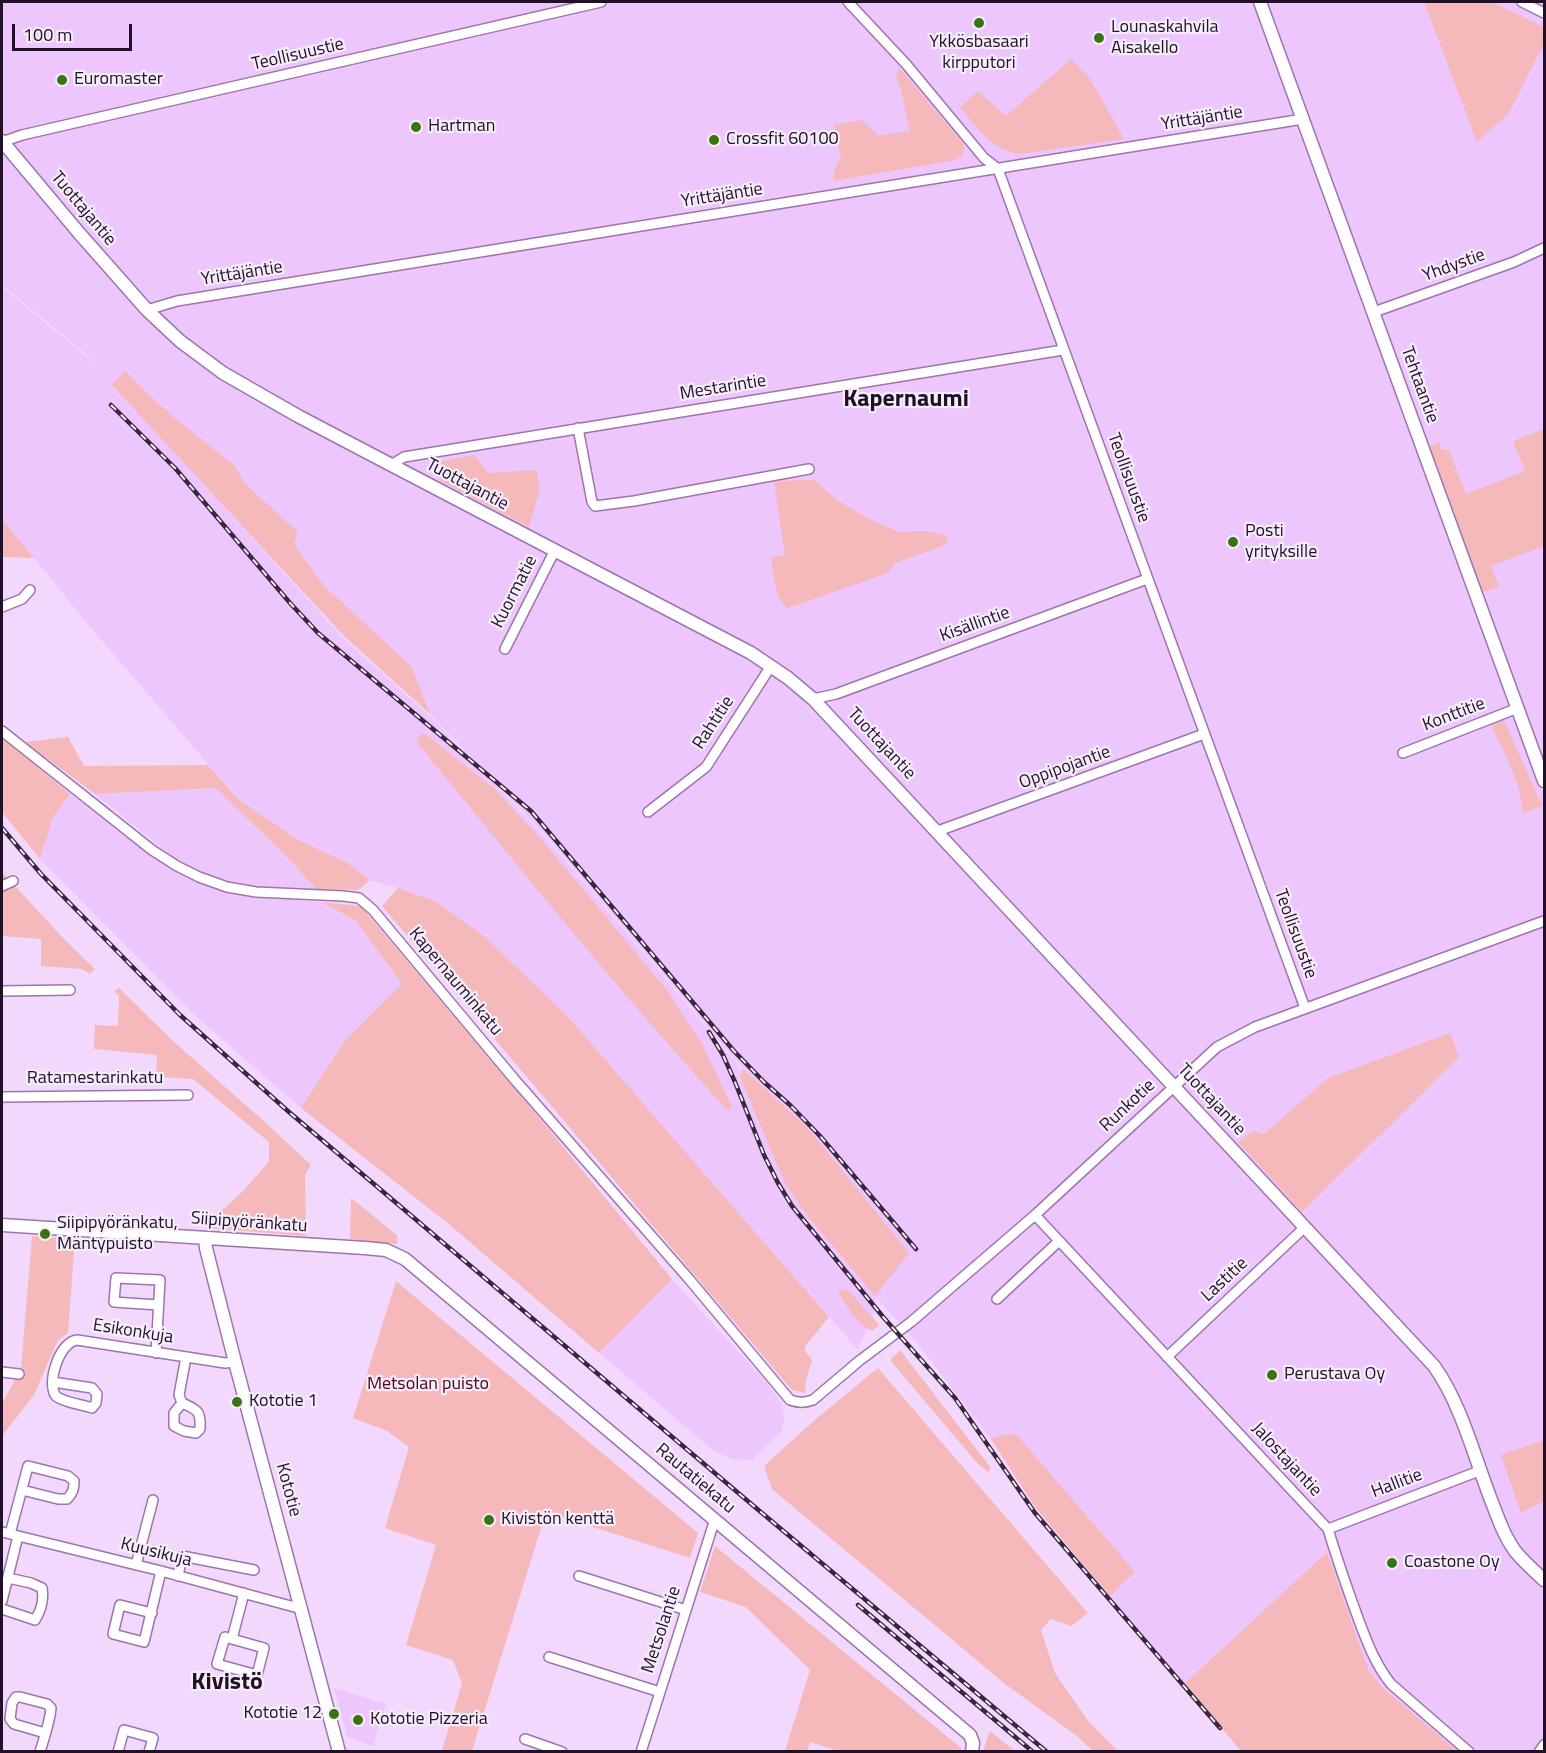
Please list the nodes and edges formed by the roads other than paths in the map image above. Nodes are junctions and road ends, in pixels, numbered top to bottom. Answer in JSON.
{"nodes":[{"id":1,"x":601,"y":2,"type":"edge"},
{"id":2,"x":848,"y":2,"type":"edge"},
{"id":3,"x":1260,"y":2,"type":"edge"},
{"id":4,"x":1522,"y":2,"type":"edge"},
{"id":5,"x":1545,"y":12,"type":"edge"},
{"id":6,"x":1303,"y":119,"type":"junction"},
{"id":7,"x":2,"y":141,"type":"edge"},
{"id":8,"x":998,"y":169,"type":"junction"},
{"id":9,"x":1545,"y":248,"type":"edge"},
{"id":10,"x":147,"y":310,"type":"junction"},
{"id":11,"x":1374,"y":312,"type":"junction"},
{"id":12,"x":1063,"y":350,"type":"junction"},
{"id":13,"x":578,"y":428,"type":"junction"},
{"id":14,"x":392,"y":465,"type":"junction"},
{"id":15,"x":809,"y":469,"type":"dead end"},
{"id":16,"x":555,"y":550,"type":"junction"},
{"id":17,"x":1147,"y":579,"type":"junction"},
{"id":18,"x":30,"y":590,"type":"dead end"},
{"id":19,"x":2,"y":607,"type":"edge"},
{"id":20,"x":505,"y":649,"type":"dead end"},
{"id":21,"x":771,"y":666,"type":"junction"},
{"id":22,"x":813,"y":699,"type":"junction"},
{"id":23,"x":1518,"y":708,"type":"junction"},
{"id":24,"x":2,"y":731,"type":"edge"},
{"id":25,"x":1204,"y":734,"type":"junction"},
{"id":26,"x":1403,"y":753,"type":"dead end"},
{"id":27,"x":1545,"y":781,"type":"edge"},
{"id":28,"x":648,"y":812,"type":"dead end"},
{"id":29,"x":938,"y":831,"type":"junction"},
{"id":30,"x":13,"y":881,"type":"dead end"},
{"id":31,"x":2,"y":886,"type":"edge"},
{"id":32,"x":1545,"y":921,"type":"edge"},
{"id":33,"x":70,"y":990,"type":"dead end"},
{"id":34,"x":2,"y":991,"type":"edge"},
{"id":35,"x":1305,"y":1008,"type":"junction"},
{"id":36,"x":1173,"y":1086,"type":"junction"},
{"id":37,"x":188,"y":1095,"type":"dead end"},
{"id":38,"x":2,"y":1097,"type":"edge"},
{"id":39,"x":1035,"y":1215,"type":"junction"},
{"id":40,"x":2,"y":1225,"type":"edge"},
{"id":41,"x":1305,"y":1227,"type":"junction"},
{"id":42,"x":205,"y":1238,"type":"junction"},
{"id":43,"x":1059,"y":1241,"type":"junction"},
{"id":44,"x":386,"y":1251,"type":"joint"},
{"id":45,"x":997,"y":1299,"type":"dead end"},
{"id":46,"x":159,"y":1305,"type":"junction"},
{"id":47,"x":156,"y":1353,"type":"junction"},
{"id":48,"x":186,"y":1357,"type":"junction"},
{"id":49,"x":1167,"y":1358,"type":"junction"},
{"id":50,"x":235,"y":1362,"type":"junction"},
{"id":51,"x":2,"y":1372,"type":"edge"},
{"id":52,"x":19,"y":1374,"type":"dead end"},
{"id":53,"x":53,"y":1382,"type":"junction"},
{"id":54,"x":790,"y":1400,"type":"joint"},
{"id":55,"x":182,"y":1403,"type":"dead end"},
{"id":56,"x":1479,"y":1471,"type":"junction"},
{"id":57,"x":22,"y":1490,"type":"junction"},
{"id":58,"x":153,"y":1500,"type":"dead end"},
{"id":59,"x":715,"y":1519,"type":"junction"},
{"id":60,"x":1328,"y":1529,"type":"junction"},
{"id":61,"x":10,"y":1534,"type":"edge"},
{"id":62,"x":136,"y":1565,"type":"junction"},
{"id":63,"x":254,"y":1570,"type":"dead end"},
{"id":64,"x":161,"y":1571,"type":"junction"},
{"id":65,"x":178,"y":1576,"type":"junction"},
{"id":66,"x":579,"y":1576,"type":"dead end"},
{"id":67,"x":8,"y":1578,"type":"junction"},
{"id":68,"x":1545,"y":1580,"type":"edge"},
{"id":69,"x":244,"y":1593,"type":"junction"},
{"id":70,"x":2,"y":1601,"type":"edge"},
{"id":71,"x":2,"y":1609,"type":"edge"},
{"id":72,"x":302,"y":1609,"type":"junction"},
{"id":73,"x":686,"y":1610,"type":"junction"},
{"id":74,"x":152,"y":1612,"type":"junction"},
{"id":75,"x":232,"y":1639,"type":"junction"},
{"id":76,"x":549,"y":1657,"type":"dead end"},
{"id":77,"x":660,"y":1692,"type":"junction"},
{"id":78,"x":45,"y":1733,"type":"junction"},
{"id":79,"x":525,"y":1739,"type":"dead end"},
{"id":80,"x":1545,"y":1744,"type":"edge"},
{"id":81,"x":972,"y":1747,"type":"edge"},
{"id":82,"x":40,"y":1752,"type":"edge"},
{"id":83,"x":118,"y":1752,"type":"edge"},
{"id":84,"x":149,"y":1752,"type":"edge"},
{"id":85,"x":339,"y":1752,"type":"edge"},
{"id":86,"x":562,"y":1752,"type":"edge"},
{"id":87,"x":641,"y":1752,"type":"edge"},
{"id":88,"x":1469,"y":1752,"type":"edge"},
{"id":89,"x":1539,"y":1752,"type":"edge"}],
"edges":[{"from":1,"to":7,"type":"street","name":"Teollisuustie"},
{"from":2,"to":8,"type":"street","name":"Teollisuustie"},
{"from":3,"to":6,"type":"street","name":"Tehtaantie"},
{"from":4,"to":5,"type":"street"},
{"from":6,"to":8,"type":"street","name":"Yrittäjäntie"},
{"from":6,"to":11,"type":"street","name":"Tehtaantie"},
{"from":7,"to":10,"type":"street","name":"Tuottajantie"},
{"from":8,"to":10,"type":"street","name":"Yrittäjäntie"},
{"from":8,"to":12,"type":"street","name":"Teollisuustie"},
{"from":9,"to":11,"type":"street","name":"Yhdystie"},
{"from":10,"to":14,"type":"street","name":"Tuottajantie"},
{"from":11,"to":23,"type":"street","name":"Tehtaantie"},
{"from":12,"to":13,"type":"street","name":"Mestarintie"},
{"from":12,"to":17,"type":"street","name":"Teollisuustie"},
{"from":13,"to":14,"type":"street","name":"Mestarintie"},
{"from":13,"to":15,"type":"street"},
{"from":14,"to":16,"type":"street","name":"Tuottajantie"},
{"from":16,"to":20,"type":"street","name":"Kuormatie"},
{"from":16,"to":21,"type":"street","name":"Tuottajantie"},
{"from":17,"to":22,"type":"street","name":"Kisällintie"},
{"from":17,"to":25,"type":"street","name":"Teollisuustie"},
{"from":18,"to":19,"type":"street"},
{"from":21,"to":22,"type":"street","name":"Tuottajantie"},
{"from":21,"to":28,"type":"street","name":"Rahtitie"},
{"from":22,"to":29,"type":"street","name":"Tuottajantie"},
{"from":23,"to":26,"type":"street","name":"Konttitie"},
{"from":23,"to":27,"type":"street","name":"Tehtaantie"},
{"from":24,"to":54,"type":"street","name":"Kapernauminkatu"},
{"from":25,"to":29,"type":"street","name":"Oppipojantie"},
{"from":25,"to":35,"type":"street","name":"Teollisuustie"},
{"from":29,"to":36,"type":"street","name":"Tuottajantie"},
{"from":30,"to":31,"type":"street"},
{"from":32,"to":35,"type":"street","name":"Runkotie"},
{"from":33,"to":34,"type":"street"},
{"from":35,"to":36,"type":"street","name":"Runkotie"},
{"from":36,"to":39,"type":"street","name":"Runkotie"},
{"from":36,"to":41,"type":"street","name":"Tuottajantie"},
{"from":37,"to":38,"type":"street","name":"Ratamestarinkatu"},
{"from":39,"to":43,"type":"street","name":"Jalostajantie"},
{"from":39,"to":54,"type":"street","name":"Runkotie"},
{"from":40,"to":42,"type":"street","name":"Siipipyöränkatu"},
{"from":41,"to":49,"type":"street","name":"Lastitie"},
{"from":41,"to":56,"type":"street","name":"Tuottajantie"},
{"from":42,"to":44,"type":"street","name":"Siipipyöränkatu"},
{"from":42,"to":50,"type":"street","name":"Kototie"},
{"from":43,"to":45,"type":"street"},
{"from":43,"to":49,"type":"street","name":"Jalostajantie"},
{"from":44,"to":59,"type":"street","name":"Rautatiekatu"},
{"from":46,"to":46,"type":"street"},
{"from":46,"to":47,"type":"street"},
{"from":47,"to":48,"type":"street","name":"Esikonkuja"},
{"from":47,"to":53,"type":"street","name":"Esikonkuja"},
{"from":48,"to":50,"type":"street","name":"Esikonkuja"},
{"from":48,"to":55,"type":"street"},
{"from":49,"to":60,"type":"street","name":"Jalostajantie"},
{"from":50,"to":72,"type":"street","name":"Kototie"},
{"from":51,"to":52,"type":"street"},
{"from":53,"to":53,"type":"street"},
{"from":56,"to":60,"type":"street","name":"Hallitie"},
{"from":56,"to":68,"type":"street","name":"Tuottajantie"},
{"from":57,"to":57,"type":"street"},
{"from":57,"to":61,"type":"street"},
{"from":58,"to":62,"type":"street"},
{"from":59,"to":73,"type":"street","name":"Metsolantie"},
{"from":59,"to":81,"type":"street","name":"Rautatiekatu"},
{"from":60,"to":88,"type":"street","name":"Jalostajantie"},
{"from":61,"to":62,"type":"street","name":"Kuusikuja"},
{"from":61,"to":67,"type":"street"},
{"from":62,"to":64,"type":"street","name":"Kuusikuja"},
{"from":63,"to":65,"type":"street"},
{"from":64,"to":65,"type":"street","name":"Kuusikuja"},
{"from":64,"to":74,"type":"street"},
{"from":65,"to":69,"type":"street","name":"Kuusikuja"},
{"from":66,"to":73,"type":"street"},
{"from":67,"to":70,"type":"street"},
{"from":67,"to":71,"type":"street"},
{"from":69,"to":72,"type":"street","name":"Kuusikuja"},
{"from":69,"to":75,"type":"street"},
{"from":72,"to":85,"type":"street","name":"Kototie"},
{"from":73,"to":77,"type":"street","name":"Metsolantie"},
{"from":74,"to":74,"type":"street"},
{"from":75,"to":75,"type":"street"},
{"from":76,"to":77,"type":"street"},
{"from":77,"to":87,"type":"street","name":"Metsolantie"},
{"from":78,"to":78,"type":"street"},
{"from":78,"to":82,"type":"street"},
{"from":79,"to":86,"type":"street"},
{"from":80,"to":89,"type":"street"},
{"from":83,"to":84,"type":"street"}]}
